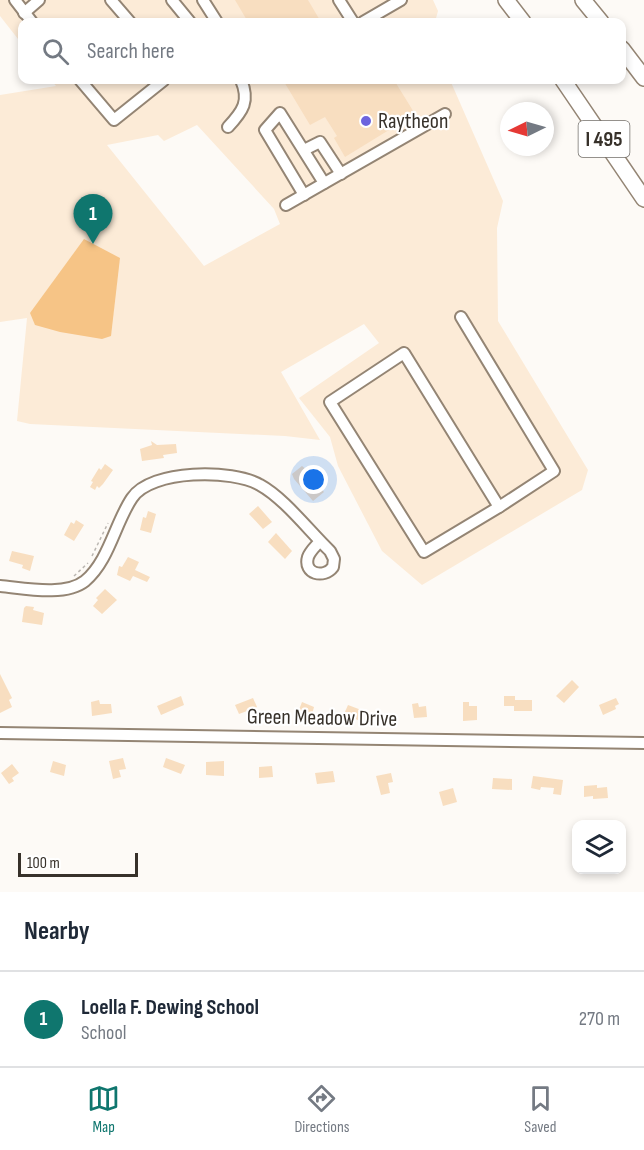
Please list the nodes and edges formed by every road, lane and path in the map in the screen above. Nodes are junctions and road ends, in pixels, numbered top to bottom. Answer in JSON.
{"nodes":[{"id":1,"x":15,"y":0,"type":"edge"},
{"id":2,"x":39,"y":0,"type":"edge"},
{"id":3,"x":111,"y":0,"type":"edge"},
{"id":4,"x":172,"y":0,"type":"edge"},
{"id":5,"x":203,"y":0,"type":"edge"},
{"id":6,"x":339,"y":0,"type":"edge"},
{"id":7,"x":401,"y":0,"type":"edge"},
{"id":8,"x":506,"y":0,"type":"edge"},
{"id":9,"x":583,"y":0,"type":"edge"},
{"id":10,"x":24,"y":13,"type":"junction"},
{"id":11,"x":28,"y":18,"type":"edge"},
{"id":12,"x":127,"y":18,"type":"edge"},
{"id":13,"x":187,"y":18,"type":"edge"},
{"id":14,"x":214,"y":18,"type":"edge"},
{"id":15,"x":350,"y":18,"type":"edge"},
{"id":16,"x":370,"y":18,"type":"edge"},
{"id":17,"x":520,"y":18,"type":"edge"},
{"id":18,"x":598,"y":18,"type":"edge"},
{"id":19,"x":626,"y":55,"type":"edge"},
{"id":20,"x":644,"y":78,"type":"edge"},
{"id":21,"x":83,"y":84,"type":"edge"},
{"id":22,"x":159,"y":84,"type":"edge"},
{"id":23,"x":243,"y":84,"type":"edge"},
{"id":24,"x":565,"y":84,"type":"edge"},
{"id":25,"x":445,"y":114,"type":"dead end"},
{"id":26,"x":228,"y":127,"type":"dead end"},
{"id":27,"x":304,"y":150,"type":"junction"},
{"id":28,"x":340,"y":174,"type":"junction"},
{"id":29,"x":324,"y":183,"type":"junction"},
{"id":30,"x":304,"y":195,"type":"junction"},
{"id":31,"x":644,"y":199,"type":"edge"},
{"id":32,"x":286,"y":205,"type":"dead end"},
{"id":33,"x":462,"y":317,"type":"dead end"},
{"id":34,"x":499,"y":507,"type":"junction"},
{"id":35,"x":112,"y":517,"type":"dead end"},
{"id":36,"x":320,"y":541,"type":"dead end"},
{"id":37,"x":68,"y":579,"type":"dead end"},
{"id":38,"x":0,"y":586,"type":"edge"},
{"id":39,"x":0,"y":733,"type":"edge"},
{"id":40,"x":644,"y":743,"type":"edge"}],
"edges":[{"from":1,"to":10,"type":"street"},
{"from":2,"to":10,"type":"street"},
{"from":3,"to":12,"type":"street"},
{"from":4,"to":13,"type":"street"},
{"from":5,"to":14,"type":"street"},
{"from":6,"to":15,"type":"street"},
{"from":7,"to":16,"type":"street"},
{"from":8,"to":17,"type":"highway"},
{"from":9,"to":18,"type":"highway"},
{"from":10,"to":11,"type":"street"},
{"from":19,"to":20,"type":"highway"},
{"from":21,"to":22,"type":"street"},
{"from":23,"to":26,"type":"street"},
{"from":24,"to":31,"type":"highway","number":"I 495"},
{"from":25,"to":28,"type":"street"},
{"from":27,"to":28,"type":"street"},
{"from":27,"to":29,"type":"street"},
{"from":27,"to":30,"type":"street"},
{"from":28,"to":29,"type":"street"},
{"from":29,"to":30,"type":"street"},
{"from":30,"to":32,"type":"street"},
{"from":33,"to":34,"type":"street"},
{"from":34,"to":34,"type":"street"},
{"from":35,"to":37,"type":"path"},
{"from":36,"to":38,"type":"street"},
{"from":39,"to":40,"type":"street","name":"Green Meadow Drive"}]}
